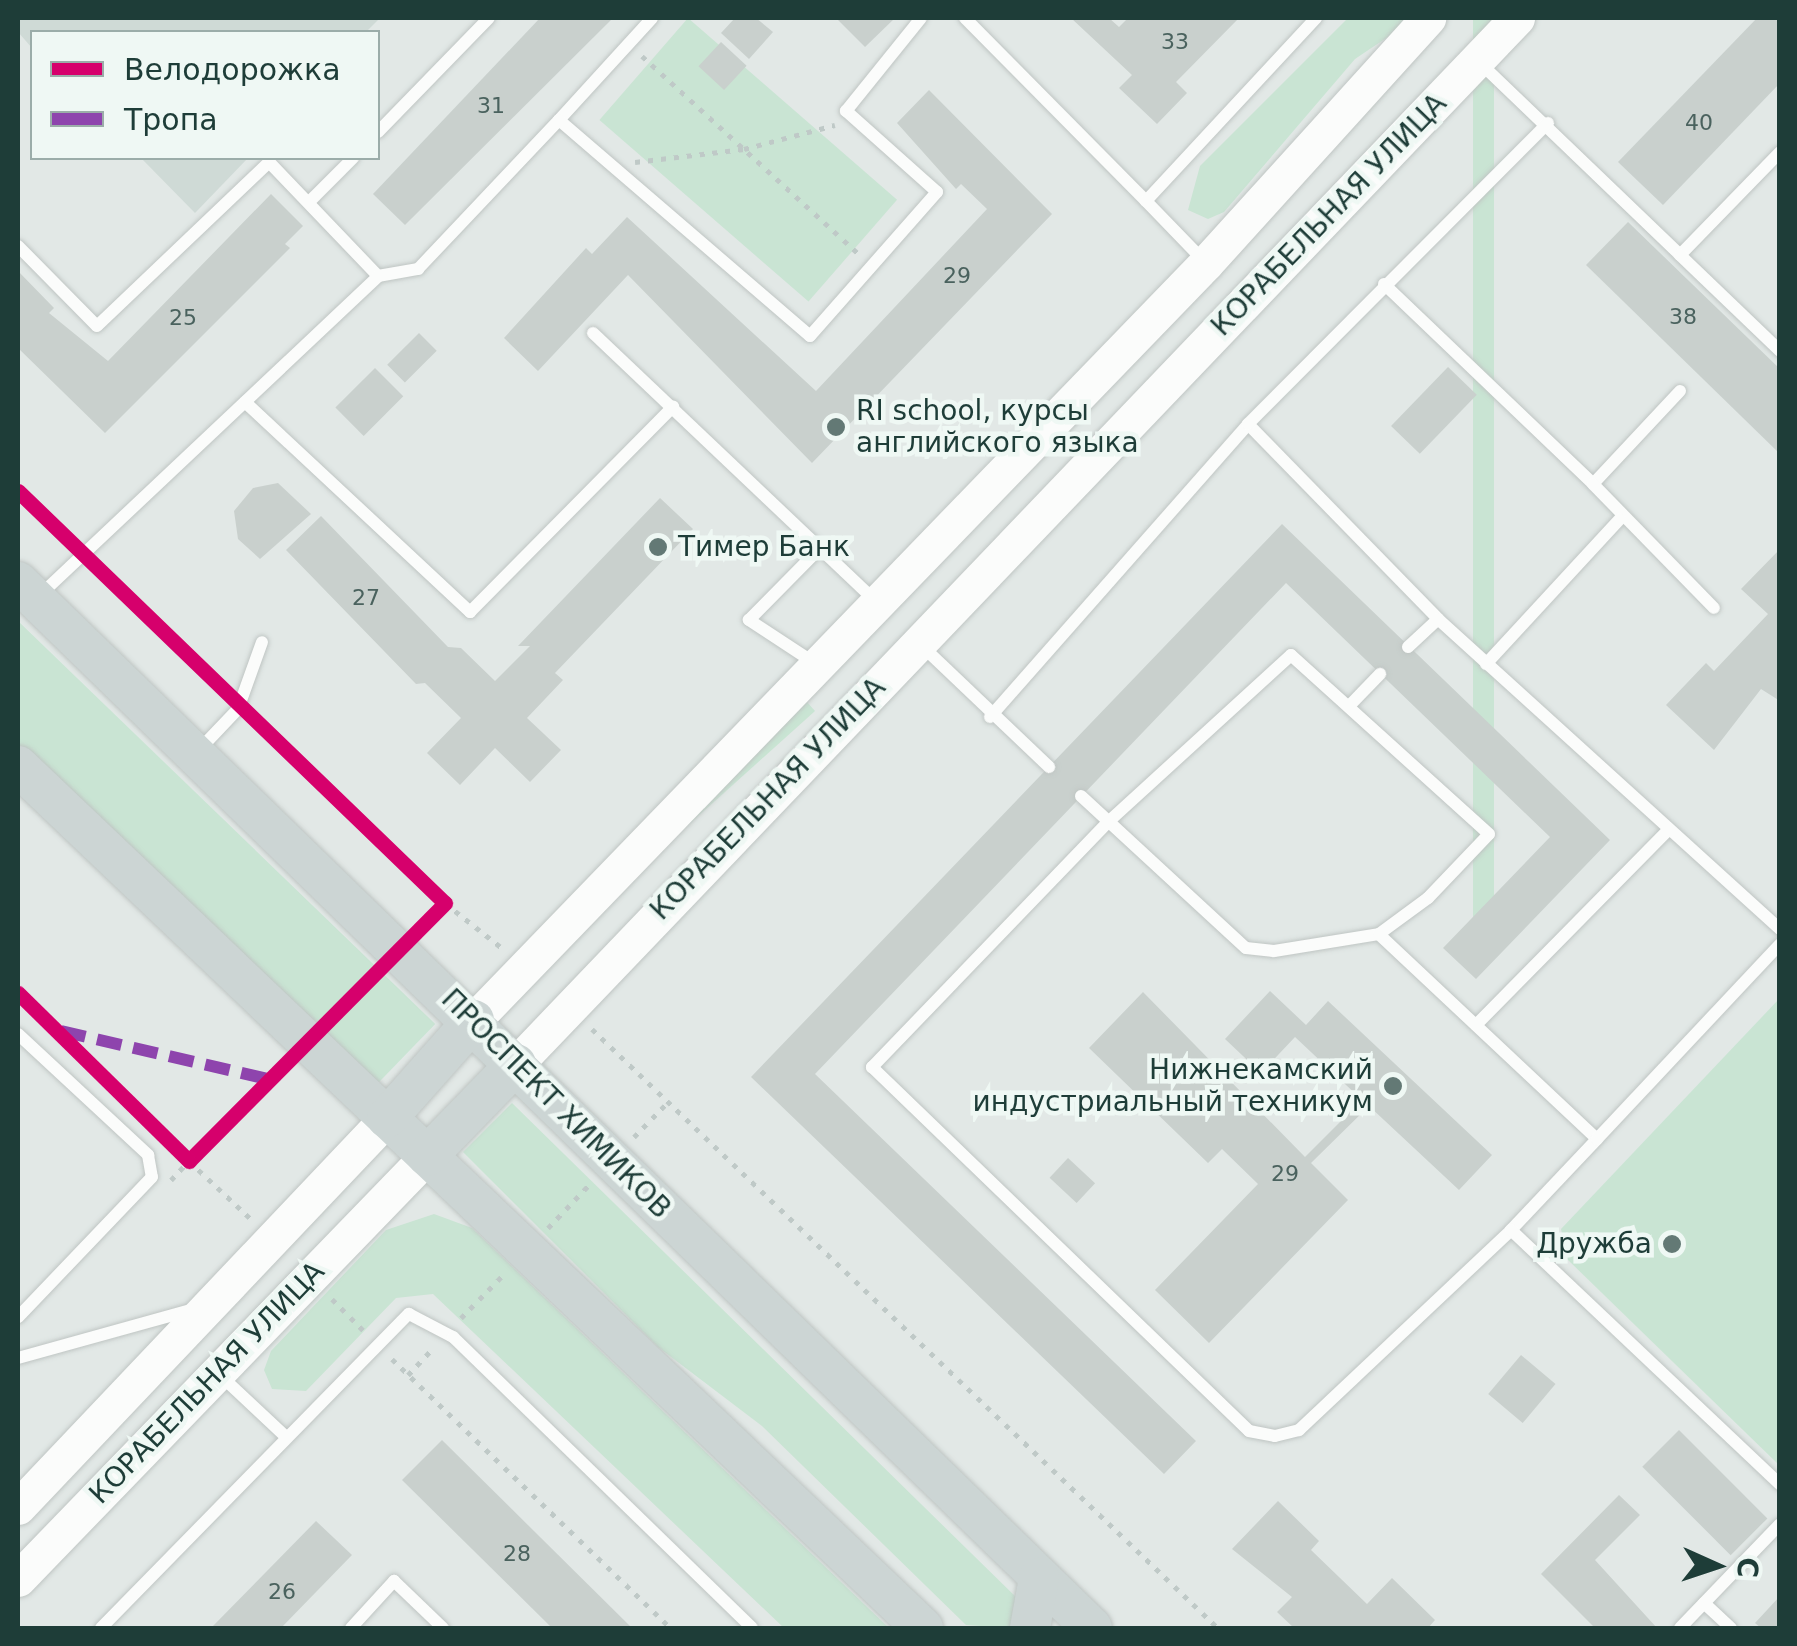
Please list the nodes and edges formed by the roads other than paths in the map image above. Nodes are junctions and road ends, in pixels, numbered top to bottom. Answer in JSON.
{"nodes":[{"id":1,"x":489,"y":18,"type":"edge"},
{"id":2,"x":652,"y":18,"type":"edge"},
{"id":3,"x":921,"y":18,"type":"edge"},
{"id":4,"x":965,"y":18,"type":"edge"},
{"id":5,"x":1316,"y":18,"type":"edge"},
{"id":6,"x":1428,"y":18,"type":"edge"},
{"id":7,"x":1517,"y":18,"type":"edge"},
{"id":8,"x":1476,"y":60,"type":"junction"},
{"id":9,"x":559,"y":120,"type":"junction"},
{"id":10,"x":1548,"y":123,"type":"junction"},
{"id":11,"x":380,"y":130,"type":"edge"},
{"id":12,"x":1780,"y":152,"type":"edge"},
{"id":13,"x":350,"y":160,"type":"edge"},
{"id":14,"x":1146,"y":201,"type":"junction"},
{"id":15,"x":310,"y":202,"type":"junction"},
{"id":16,"x":18,"y":246,"type":"edge"},
{"id":17,"x":1680,"y":255,"type":"junction"},
{"id":18,"x":1206,"y":263,"type":"junction"},
{"id":19,"x":378,"y":276,"type":"junction"},
{"id":20,"x":1384,"y":284,"type":"junction"},
{"id":21,"x":593,"y":333,"type":"dead end"},
{"id":22,"x":1780,"y":352,"type":"edge"},
{"id":23,"x":1680,"y":391,"type":"dead end"},
{"id":24,"x":245,"y":402,"type":"junction"},
{"id":25,"x":673,"y":407,"type":"junction"},
{"id":26,"x":1248,"y":424,"type":"junction"},
{"id":27,"x":1594,"y":484,"type":"junction"},
{"id":28,"x":1620,"y":519,"type":"junction"},
{"id":29,"x":818,"y":550,"type":"junction"},
{"id":30,"x":27,"y":591,"type":"edge"},
{"id":31,"x":874,"y":601,"type":"junction"},
{"id":32,"x":1714,"y":608,"type":"dead end"},
{"id":33,"x":1438,"y":619,"type":"junction"},
{"id":34,"x":262,"y":642,"type":"dead end"},
{"id":35,"x":919,"y":643,"type":"junction"},
{"id":36,"x":1408,"y":647,"type":"dead end"},
{"id":37,"x":1486,"y":664,"type":"junction"},
{"id":38,"x":813,"y":666,"type":"junction"},
{"id":39,"x":1380,"y":674,"type":"dead end"},
{"id":40,"x":1351,"y":704,"type":"junction"},
{"id":41,"x":851,"y":708,"type":"junction"},
{"id":42,"x":990,"y":716,"type":"junction"},
{"id":43,"x":196,"y":752,"type":"junction"},
{"id":44,"x":18,"y":766,"type":"edge"},
{"id":45,"x":1048,"y":767,"type":"dead end"},
{"id":46,"x":1081,"y":796,"type":"dead end"},
{"id":47,"x":1109,"y":820,"type":"junction"},
{"id":48,"x":1667,"y":831,"type":"junction"},
{"id":49,"x":1780,"y":928,"type":"edge"},
{"id":50,"x":1378,"y":934,"type":"junction"},
{"id":51,"x":1780,"y":944,"type":"edge"},
{"id":52,"x":474,"y":1020,"type":"junction"},
{"id":53,"x":1476,"y":1025,"type":"junction"},
{"id":54,"x":18,"y":1034,"type":"edge"},
{"id":55,"x":516,"y":1064,"type":"junction"},
{"id":56,"x":386,"y":1118,"type":"junction"},
{"id":57,"x":1597,"y":1139,"type":"junction"},
{"id":58,"x":427,"y":1156,"type":"junction"},
{"id":59,"x":1511,"y":1230,"type":"junction"},
{"id":60,"x":217,"y":1303,"type":"junction"},
{"id":61,"x":18,"y":1317,"type":"edge"},
{"id":62,"x":18,"y":1358,"type":"edge"},
{"id":63,"x":217,"y":1373,"type":"junction"},
{"id":64,"x":285,"y":1436,"type":"junction"},
{"id":65,"x":1780,"y":1484,"type":"edge"},
{"id":66,"x":18,"y":1507,"type":"edge"},
{"id":67,"x":1780,"y":1524,"type":"edge"},
{"id":68,"x":1040,"y":1578,"type":"junction"},
{"id":69,"x":18,"y":1579,"type":"edge"},
{"id":70,"x":1704,"y":1603,"type":"junction"},
{"id":71,"x":906,"y":1620,"type":"edge"},
{"id":72,"x":101,"y":1628,"type":"edge"},
{"id":73,"x":351,"y":1628,"type":"edge"},
{"id":74,"x":443,"y":1628,"type":"edge"},
{"id":75,"x":752,"y":1628,"type":"edge"},
{"id":76,"x":1030,"y":1628,"type":"edge"},
{"id":77,"x":1092,"y":1628,"type":"edge"},
{"id":78,"x":1680,"y":1628,"type":"edge"},
{"id":79,"x":1731,"y":1628,"type":"edge"}],
"edges":[{"from":1,"to":11,"type":"lane"},
{"from":2,"to":9,"type":"lane"},
{"from":3,"to":9,"type":"lane"},
{"from":4,"to":14,"type":"lane"},
{"from":5,"to":14,"type":"lane"},
{"from":6,"to":18,"type":"main road","name":"КОРАБЕЛЬНАЯ УЛИЦА"},
{"from":7,"to":8,"type":"main road","name":"КОРАБЕЛЬНАЯ УЛИЦА"},
{"from":8,"to":10,"type":"lane"},
{"from":8,"to":35,"type":"main road","name":"КОРАБЕЛЬНАЯ УЛИЦА"},
{"from":9,"to":19,"type":"lane"},
{"from":10,"to":17,"type":"lane"},
{"from":10,"to":20,"type":"lane"},
{"from":12,"to":17,"type":"lane"},
{"from":13,"to":15,"type":"lane"},
{"from":14,"to":18,"type":"lane"},
{"from":15,"to":16,"type":"lane"},
{"from":15,"to":19,"type":"lane"},
{"from":17,"to":22,"type":"lane"},
{"from":18,"to":31,"type":"main road","name":"КОРАБЕЛЬНАЯ УЛИЦА"},
{"from":19,"to":24,"type":"lane"},
{"from":20,"to":26,"type":"lane"},
{"from":20,"to":27,"type":"lane"},
{"from":21,"to":25,"type":"lane"},
{"from":23,"to":27,"type":"lane"},
{"from":24,"to":25,"type":"lane"},
{"from":24,"to":30,"type":"lane"},
{"from":25,"to":29,"type":"lane"},
{"from":26,"to":33,"type":"lane"},
{"from":26,"to":42,"type":"lane"},
{"from":27,"to":28,"type":"lane"},
{"from":28,"to":32,"type":"lane"},
{"from":28,"to":37,"type":"lane"},
{"from":29,"to":31,"type":"lane"},
{"from":29,"to":38,"type":"lane"},
{"from":30,"to":43,"type":"main road","name":"ПРОСПЕКТ ХИМИКОВ"},
{"from":31,"to":38,"type":"main road","name":"КОРАБЕЛЬНАЯ УЛИЦА"},
{"from":33,"to":36,"type":"lane"},
{"from":33,"to":37,"type":"lane"},
{"from":34,"to":43,"type":"lane"},
{"from":35,"to":41,"type":"main road","name":"КОРАБЕЛЬНАЯ УЛИЦА"},
{"from":35,"to":42,"type":"lane"},
{"from":37,"to":48,"type":"lane"},
{"from":38,"to":41,"type":"main road"},
{"from":38,"to":52,"type":"main road","name":"КОРАБЕЛЬНАЯ УЛИЦА"},
{"from":39,"to":40,"type":"lane"},
{"from":40,"to":47,"type":"lane"},
{"from":40,"to":50,"type":"lane"},
{"from":41,"to":55,"type":"main road","name":"КОРАБЕЛЬНАЯ УЛИЦА"},
{"from":42,"to":45,"type":"lane"},
{"from":43,"to":52,"type":"main road","name":"ПРОСПЕКТ ХИМИКОВ"},
{"from":44,"to":56,"type":"main road"},
{"from":46,"to":47,"type":"lane"},
{"from":47,"to":50,"type":"lane"},
{"from":47,"to":59,"type":"lane"},
{"from":48,"to":49,"type":"lane"},
{"from":48,"to":53,"type":"lane"},
{"from":50,"to":53,"type":"lane"},
{"from":51,"to":57,"type":"lane"},
{"from":52,"to":55,"type":"main road","name":"ПРОСПЕКТ ХИМИКОВ"},
{"from":52,"to":56,"type":"main road","name":"КОРАБЕЛЬНАЯ УЛИЦА"},
{"from":53,"to":57,"type":"lane"},
{"from":54,"to":61,"type":"lane"},
{"from":55,"to":58,"type":"main road","name":"КОРАБЕЛЬНАЯ УЛИЦА"},
{"from":55,"to":68,"type":"main road","name":"ПРОСПЕКТ ХИМИКОВ"},
{"from":56,"to":58,"type":"main road"},
{"from":56,"to":60,"type":"main road","name":"КОРАБЕЛЬНАЯ УЛИЦА"},
{"from":57,"to":59,"type":"lane"},
{"from":58,"to":63,"type":"main road","name":"КОРАБЕЛЬНАЯ УЛИЦА"},
{"from":58,"to":71,"type":"main road"},
{"from":59,"to":65,"type":"lane"},
{"from":60,"to":62,"type":"lane"},
{"from":60,"to":66,"type":"main road","name":"КОРАБЕЛЬНАЯ УЛИЦА"},
{"from":63,"to":64,"type":"lane"},
{"from":63,"to":69,"type":"main road","name":"КОРАБЕЛЬНАЯ УЛИЦА"},
{"from":64,"to":72,"type":"lane"},
{"from":64,"to":75,"type":"lane"},
{"from":67,"to":70,"type":"lane"},
{"from":68,"to":76,"type":"main road"},
{"from":68,"to":77,"type":"main road","name":"ПРОСПЕКТ ХИМИКОВ"},
{"from":70,"to":78,"type":"lane"},
{"from":70,"to":79,"type":"lane"},
{"from":73,"to":74,"type":"lane"}]}
